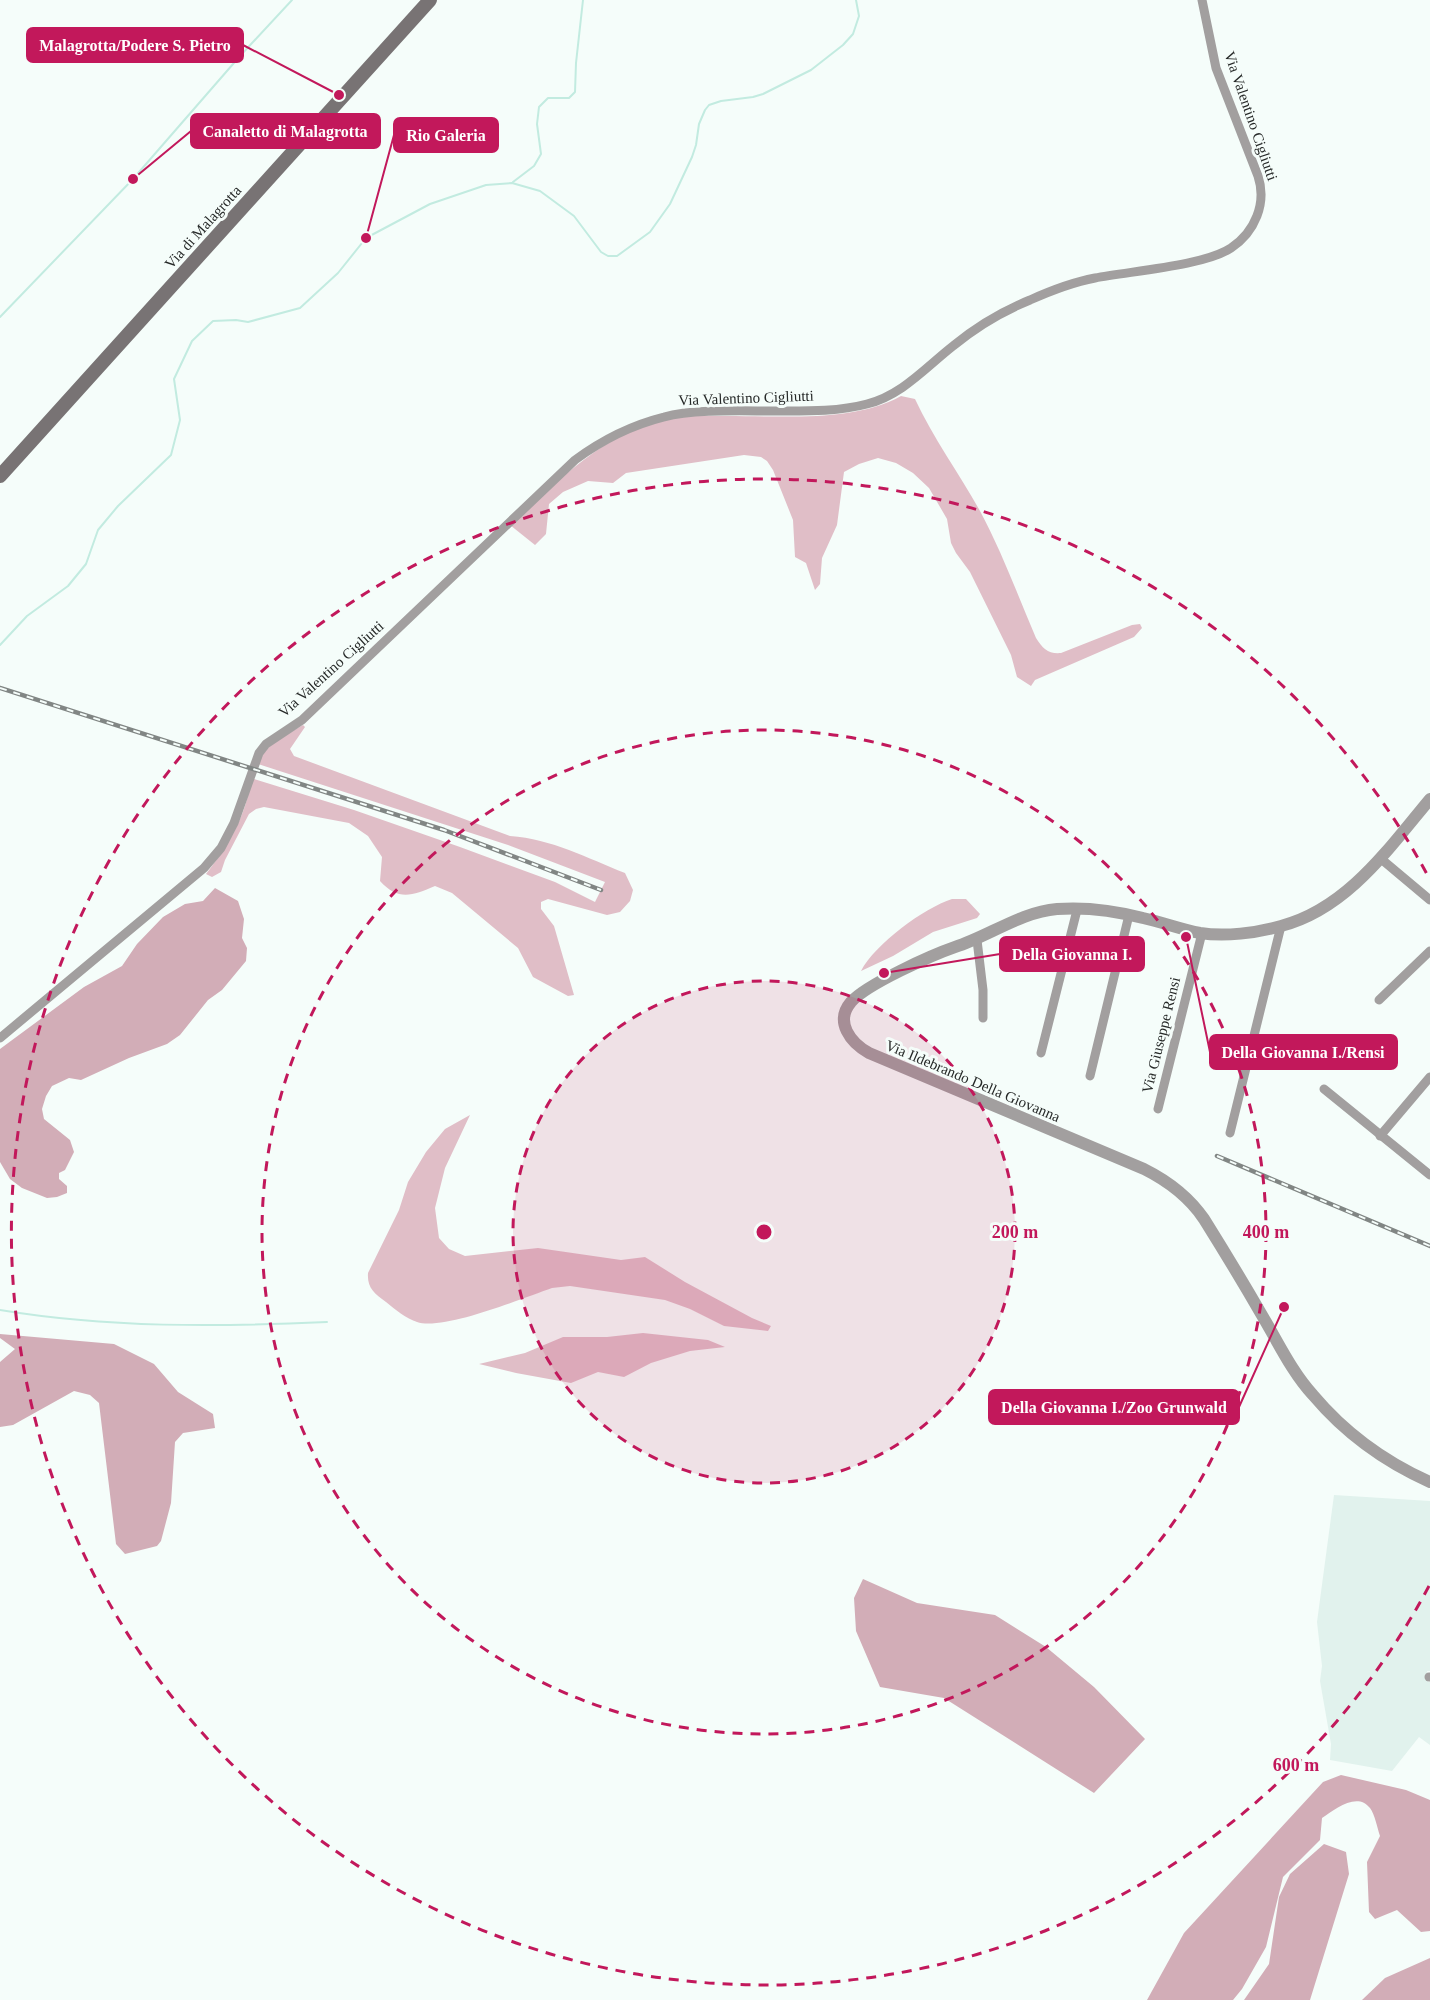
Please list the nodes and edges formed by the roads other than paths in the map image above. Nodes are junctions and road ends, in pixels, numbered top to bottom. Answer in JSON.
{"nodes":[{"id":1,"x":430,"y":0,"type":"edge"},
{"id":2,"x":1202,"y":0,"type":"edge"},
{"id":3,"x":0,"y":476,"type":"edge"},
{"id":4,"x":1430,"y":799,"type":"edge"},
{"id":5,"x":1380,"y":858,"type":"junction"},
{"id":6,"x":1430,"y":900,"type":"edge"},
{"id":7,"x":1077,"y":910,"type":"junction"},
{"id":8,"x":1129,"y":915,"type":"junction"},
{"id":9,"x":1281,"y":926,"type":"junction"},
{"id":10,"x":1202,"y":933,"type":"junction"},
{"id":11,"x":977,"y":940,"type":"junction"},
{"id":12,"x":1430,"y":951,"type":"edge"},
{"id":13,"x":1379,"y":1000,"type":"dead end"},
{"id":14,"x":983,"y":1018,"type":"dead end"},
{"id":15,"x":0,"y":1038,"type":"edge"},
{"id":16,"x":1041,"y":1053,"type":"dead end"},
{"id":17,"x":1090,"y":1076,"type":"dead end"},
{"id":18,"x":1430,"y":1077,"type":"edge"},
{"id":19,"x":1324,"y":1089,"type":"dead end"},
{"id":20,"x":1158,"y":1109,"type":"dead end"},
{"id":21,"x":1230,"y":1133,"type":"dead end"},
{"id":22,"x":1380,"y":1136,"type":"junction"},
{"id":23,"x":1429,"y":1172,"type":"edge"},
{"id":24,"x":1430,"y":1482,"type":"edge"}],
"edges":[{"from":1,"to":3,"type":"main road","name":"Via di Malagrotta"},
{"from":2,"to":15,"type":"street","name":"Via Valentino Cigliutti"},
{"from":4,"to":5,"type":"street","name":"Via Ildebrando Della Giovanna"},
{"from":5,"to":6,"type":"street"},
{"from":5,"to":9,"type":"street","name":"Via Ildebrando Della Giovanna"},
{"from":7,"to":8,"type":"street","name":"Via Ildebrando Della Giovanna"},
{"from":7,"to":11,"type":"street","name":"Via Ildebrando Della Giovanna"},
{"from":7,"to":16,"type":"street"},
{"from":8,"to":10,"type":"street","name":"Via Ildebrando Della Giovanna"},
{"from":8,"to":17,"type":"street"},
{"from":9,"to":10,"type":"street","name":"Via Ildebrando Della Giovanna"},
{"from":9,"to":21,"type":"street"},
{"from":10,"to":20,"type":"street","name":"Via Giuseppe Rensi"},
{"from":11,"to":14,"type":"street"},
{"from":11,"to":24,"type":"street","name":"Via Ildebrando Della Giovanna"},
{"from":12,"to":13,"type":"street"},
{"from":18,"to":22,"type":"street"},
{"from":19,"to":22,"type":"street"},
{"from":22,"to":23,"type":"street"}]}
